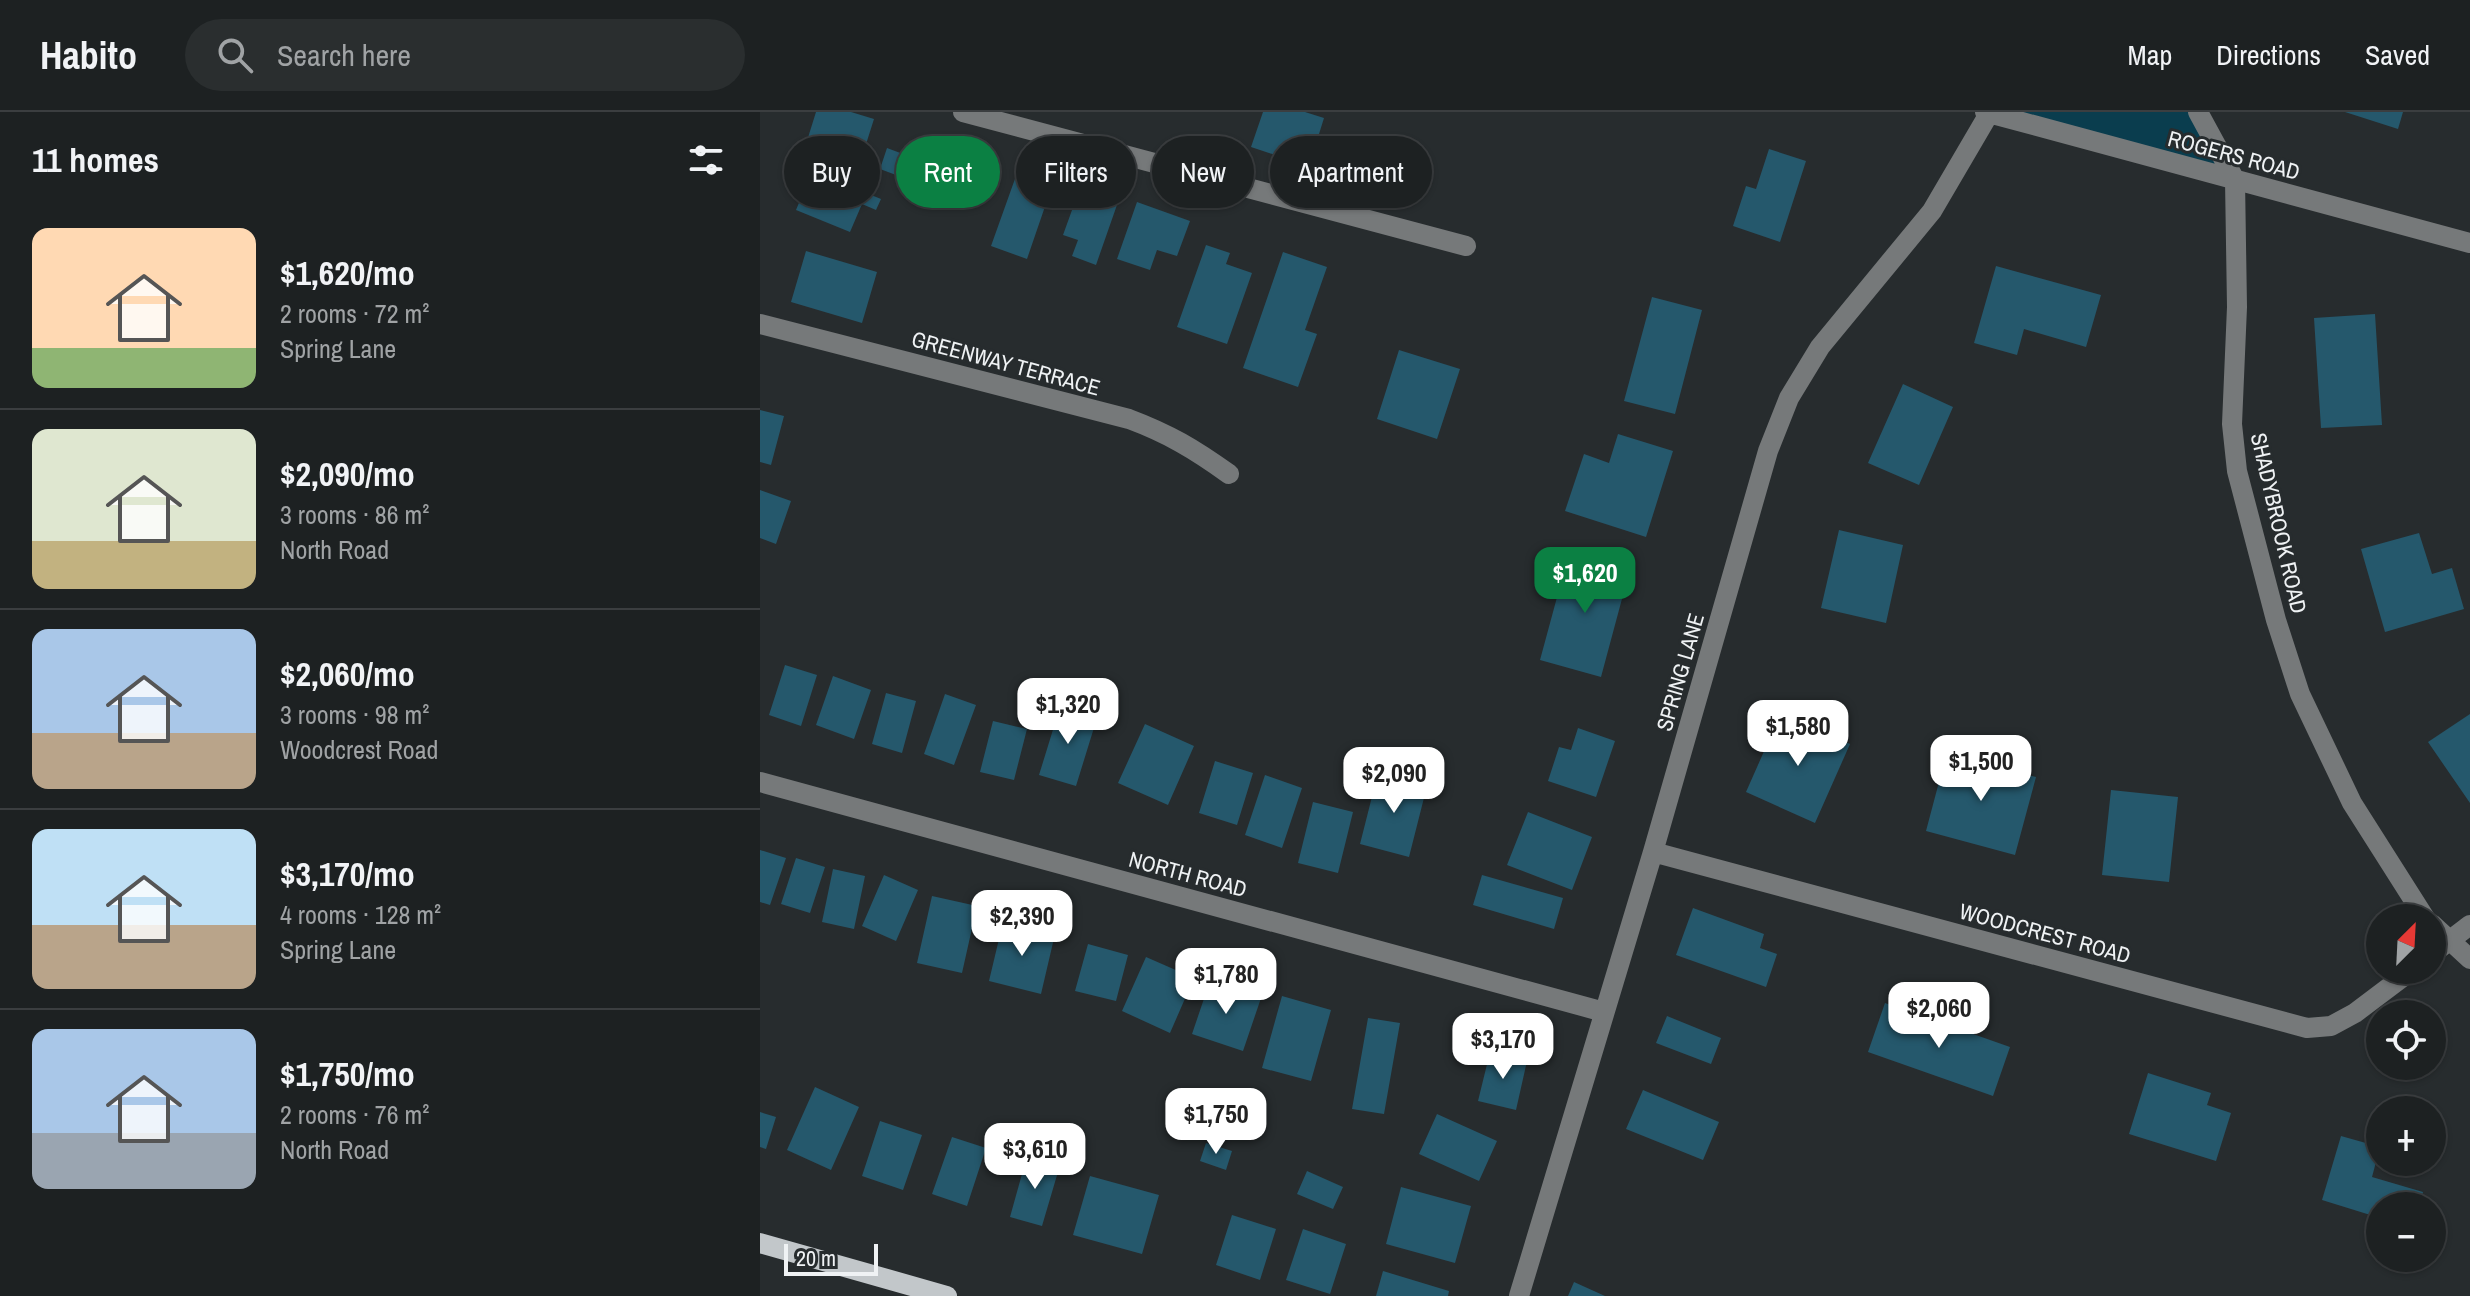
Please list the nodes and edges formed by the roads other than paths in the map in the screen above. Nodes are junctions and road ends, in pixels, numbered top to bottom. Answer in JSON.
{"nodes":[{"id":1,"x":963,"y":112,"type":"edge"},
{"id":2,"x":1988,"y":112,"type":"edge"},
{"id":3,"x":2198,"y":112,"type":"edge"},
{"id":4,"x":2235,"y":180,"type":"junction"},
{"id":5,"x":2470,"y":243,"type":"edge"},
{"id":6,"x":1466,"y":246,"type":"dead end"},
{"id":7,"x":760,"y":324,"type":"edge"},
{"id":8,"x":1229,"y":474,"type":"dead end"},
{"id":9,"x":760,"y":782,"type":"edge"},
{"id":10,"x":1653,"y":852,"type":"junction"},
{"id":11,"x":2416,"y":904,"type":"edge"},
{"id":12,"x":2470,"y":925,"type":"edge"},
{"id":13,"x":2446,"y":936,"type":"edge"},
{"id":14,"x":2451,"y":940,"type":"junction"},
{"id":15,"x":2446,"y":944,"type":"edge"},
{"id":16,"x":2470,"y":959,"type":"edge"},
{"id":17,"x":2393,"y":984,"type":"edge"},
{"id":18,"x":1604,"y":1012,"type":"junction"},
{"id":19,"x":760,"y":1243,"type":"edge"},
{"id":20,"x":947,"y":1296,"type":"edge"},
{"id":21,"x":1519,"y":1296,"type":"edge"}],
"edges":[{"from":1,"to":6,"type":"street"},
{"from":2,"to":4,"type":"street","name":"ROGERS ROAD"},
{"from":2,"to":10,"type":"street","name":"SPRING LANE"},
{"from":3,"to":4,"type":"street","name":"SHADYBROOK ROAD"},
{"from":4,"to":5,"type":"street","name":"ROGERS ROAD"},
{"from":4,"to":11,"type":"street","name":"SHADYBROOK ROAD"},
{"from":7,"to":8,"type":"street","name":"GREENWAY TERRACE"},
{"from":9,"to":18,"type":"street","name":"NORTH ROAD"},
{"from":10,"to":17,"type":"street","name":"WOODCREST ROAD"},
{"from":10,"to":18,"type":"street","name":"SPRING LANE"},
{"from":12,"to":14,"type":"street"},
{"from":13,"to":14,"type":"street"},
{"from":14,"to":15,"type":"street"},
{"from":14,"to":16,"type":"street"},
{"from":18,"to":21,"type":"street","name":"SPRING LANE"},
{"from":19,"to":20,"type":"main road"}]}
